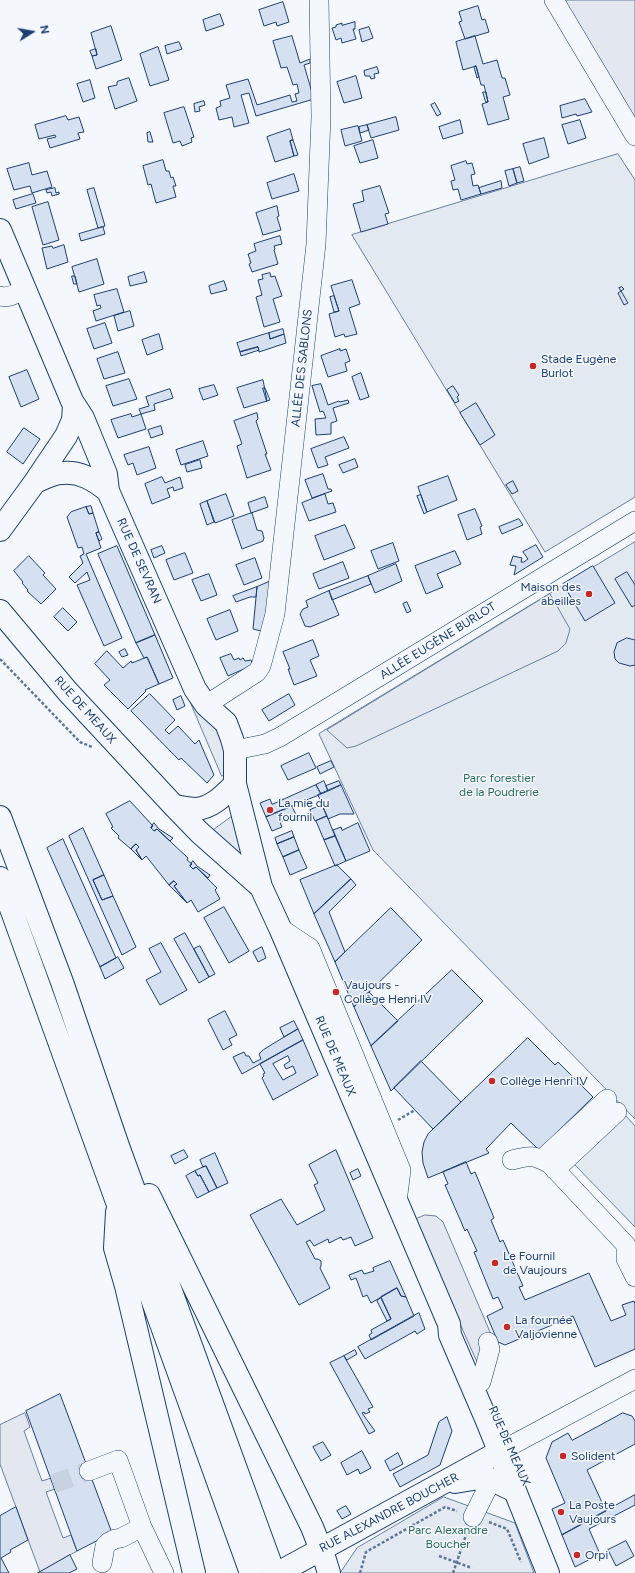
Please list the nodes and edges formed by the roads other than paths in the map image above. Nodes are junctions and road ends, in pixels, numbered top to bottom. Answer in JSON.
{"nodes":[{"id":1,"x":319,"y":0,"type":"edge"},
{"id":2,"x":554,"y":0,"type":"edge"},
{"id":3,"x":635,"y":136,"type":"edge"},
{"id":4,"x":0,"y":230,"type":"edge"},
{"id":5,"x":25,"y":289,"type":"junction"},
{"id":6,"x":0,"y":296,"type":"edge"},
{"id":7,"x":74,"y":406,"type":"junction"},
{"id":8,"x":35,"y":482,"type":"junction"},
{"id":9,"x":108,"y":490,"type":"junction"},
{"id":10,"x":635,"y":520,"type":"edge"},
{"id":11,"x":0,"y":530,"type":"edge"},
{"id":12,"x":0,"y":611,"type":"edge"},
{"id":13,"x":206,"y":705,"type":"junction"},
{"id":14,"x":235,"y":750,"type":"junction"},
{"id":15,"x":235,"y":784,"type":"junction"},
{"id":16,"x":174,"y":806,"type":"junction"},
{"id":17,"x":0,"y":817,"type":"edge"},
{"id":18,"x":0,"y":878,"type":"edge"},
{"id":19,"x":261,"y":887,"type":"junction"},
{"id":20,"x":612,"y":1105,"type":"dead end"},
{"id":21,"x":118,"y":1146,"type":"junction"},
{"id":22,"x":512,"y":1160,"type":"dead end"},
{"id":23,"x":549,"y":1164,"type":"junction"},
{"id":24,"x":118,"y":1201,"type":"junction"},
{"id":25,"x":635,"y":1277,"type":"edge"},
{"id":26,"x":449,"y":1324,"type":"junction"},
{"id":27,"x":488,"y":1342,"type":"dead end"},
{"id":28,"x":634,"y":1381,"type":"edge"},
{"id":29,"x":481,"y":1382,"type":"junction"},
{"id":30,"x":504,"y":1442,"type":"junction"},
{"id":31,"x":89,"y":1471,"type":"tunnel mouth"},
{"id":32,"x":440,"y":1484,"type":"junction"},
{"id":33,"x":488,"y":1488,"type":"dead end"},
{"id":34,"x":515,"y":1491,"type":"junction"},
{"id":35,"x":473,"y":1517,"type":"road end"},
{"id":36,"x":142,"y":1527,"type":"junction"},
{"id":37,"x":321,"y":1549,"type":"junction"},
{"id":38,"x":102,"y":1563,"type":"dead end"},
{"id":39,"x":164,"y":1573,"type":"edge"},
{"id":40,"x":194,"y":1573,"type":"edge"},
{"id":41,"x":251,"y":1573,"type":"edge"},
{"id":42,"x":274,"y":1573,"type":"edge"},
{"id":43,"x":278,"y":1573,"type":"edge"},
{"id":44,"x":329,"y":1573,"type":"edge"},
{"id":45,"x":548,"y":1573,"type":"edge"},
{"id":46,"x":555,"y":1573,"type":"edge"},
{"id":47,"x":562,"y":1573,"type":"edge"}],
"edges":[{"from":1,"to":13,"type":"street","name":"ALLÉE DES SABLONS"},
{"from":2,"to":3,"type":"street"},
{"from":4,"to":5,"type":"main road","name":"RUE DE SEVRAN"},
{"from":5,"to":6,"type":"street"},
{"from":5,"to":7,"type":"main road","name":"RUE DE SEVRAN"},
{"from":7,"to":8,"type":"main road"},
{"from":7,"to":9,"type":"main road","name":"RUE DE SEVRAN"},
{"from":8,"to":9,"type":"main road"},
{"from":8,"to":11,"type":"main road"},
{"from":9,"to":13,"type":"main road","name":"RUE DE SEVRAN"},
{"from":10,"to":14,"type":"street","name":"ALLÉE EUGÈNE BURLOT"},
{"from":12,"to":16,"type":"main road","name":"RUE DE MEAUX"},
{"from":13,"to":14,"type":"main road","name":"RUE DE SEVRAN"},
{"from":14,"to":15,"type":"main road","name":"RUE DE SEVRAN"},
{"from":15,"to":16,"type":"main road"},
{"from":15,"to":19,"type":"main road","name":"RUE DE MEAUX"},
{"from":16,"to":19,"type":"main road","name":"RUE DE MEAUX"},
{"from":17,"to":21,"type":"main road"},
{"from":18,"to":24,"type":"main road"},
{"from":19,"to":26,"type":"main road","name":"RUE DE MEAUX"},
{"from":20,"to":23,"type":"street"},
{"from":21,"to":37,"type":"main road"},
{"from":21,"to":42,"type":"main road"},
{"from":22,"to":23,"type":"street"},
{"from":23,"to":25,"type":"street"},
{"from":24,"to":40,"type":"main road"},
{"from":24,"to":41,"type":"main road"},
{"from":26,"to":29,"type":"main road","name":"RUE DE MEAUX"},
{"from":26,"to":30,"type":"main road","name":"RUE DE MEAUX"},
{"from":27,"to":29,"type":"street"},
{"from":28,"to":30,"type":"street"},
{"from":29,"to":30,"type":"main road","name":"RUE DE MEAUX"},
{"from":30,"to":32,"type":"main road","name":"RUE ALEXANDRE BOUCHER"},
{"from":30,"to":34,"type":"main road","name":"RUE DE MEAUX"},
{"from":30,"to":46,"type":"main road","name":"RUE DE MEAUX"},
{"from":30,"to":47,"type":"main road","name":"RUE DE MEAUX"},
{"from":31,"to":36,"type":"street"},
{"from":32,"to":34,"type":"main road"},
{"from":32,"to":37,"type":"main road","name":"RUE ALEXANDRE BOUCHER"},
{"from":33,"to":35,"type":"street"},
{"from":34,"to":45,"type":"main road","name":"RUE DE MEAUX"},
{"from":36,"to":38,"type":"street"},
{"from":36,"to":39,"type":"street"},
{"from":37,"to":43,"type":"main road","name":"RUE ALEXANDRE BOUCHER"},
{"from":37,"to":44,"type":"main road"}]}
